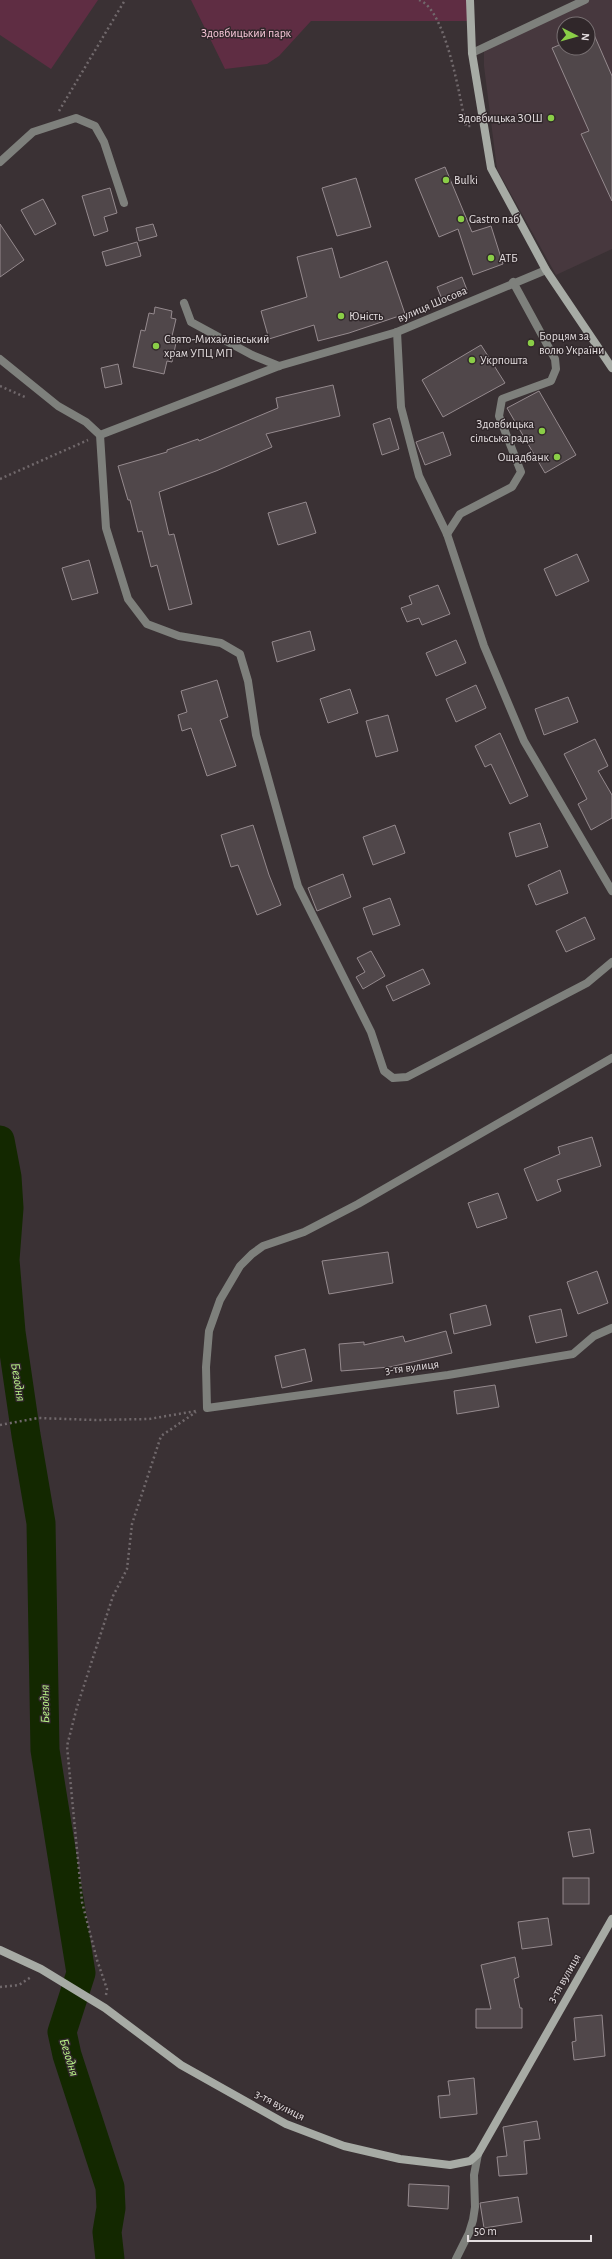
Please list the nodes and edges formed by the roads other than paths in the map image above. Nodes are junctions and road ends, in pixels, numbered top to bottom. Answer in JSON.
{"nodes":[{"id":1,"x":470,"y":0,"type":"edge"},
{"id":2,"x":585,"y":0,"type":"edge"},
{"id":3,"x":472,"y":53,"type":"junction"},
{"id":4,"x":0,"y":162,"type":"edge"},
{"id":5,"x":124,"y":203,"type":"dead end"},
{"id":6,"x":546,"y":270,"type":"junction"},
{"id":7,"x":513,"y":282,"type":"junction"},
{"id":8,"x":184,"y":303,"type":"dead end"},
{"id":9,"x":397,"y":332,"type":"junction"},
{"id":10,"x":0,"y":358,"type":"edge"},
{"id":11,"x":279,"y":366,"type":"junction"},
{"id":12,"x":612,"y":368,"type":"edge"},
{"id":13,"x":100,"y":435,"type":"junction"},
{"id":14,"x":447,"y":534,"type":"junction"},
{"id":15,"x":612,"y":891,"type":"edge"},
{"id":16,"x":612,"y":962,"type":"edge"},
{"id":17,"x":612,"y":1058,"type":"edge"},
{"id":18,"x":612,"y":1328,"type":"edge"},
{"id":19,"x":612,"y":1919,"type":"edge"},
{"id":20,"x":0,"y":1950,"type":"edge"},
{"id":21,"x":478,"y":2154,"type":"junction"},
{"id":22,"x":456,"y":2259,"type":"edge"}],
"edges":[{"from":1,"to":3,"type":"street"},
{"from":2,"to":3,"type":"street"},
{"from":3,"to":6,"type":"street"},
{"from":4,"to":5,"type":"street"},
{"from":6,"to":7,"type":"street","name":"вулиця Шосова"},
{"from":6,"to":12,"type":"street"},
{"from":7,"to":9,"type":"street","name":"вулиця Шосова"},
{"from":7,"to":14,"type":"street"},
{"from":8,"to":11,"type":"street"},
{"from":9,"to":11,"type":"street","name":"вулиця Шосова"},
{"from":9,"to":14,"type":"street"},
{"from":10,"to":13,"type":"street"},
{"from":11,"to":13,"type":"street","name":"вулиця Шосова"},
{"from":13,"to":16,"type":"street"},
{"from":14,"to":15,"type":"street"},
{"from":17,"to":18,"type":"street","name":"3-тя вулиця"},
{"from":19,"to":21,"type":"street","name":"3-тя вулиця"},
{"from":20,"to":21,"type":"street","name":"3-тя вулиця"},
{"from":21,"to":22,"type":"street","name":"3-тя вулиця"}]}
